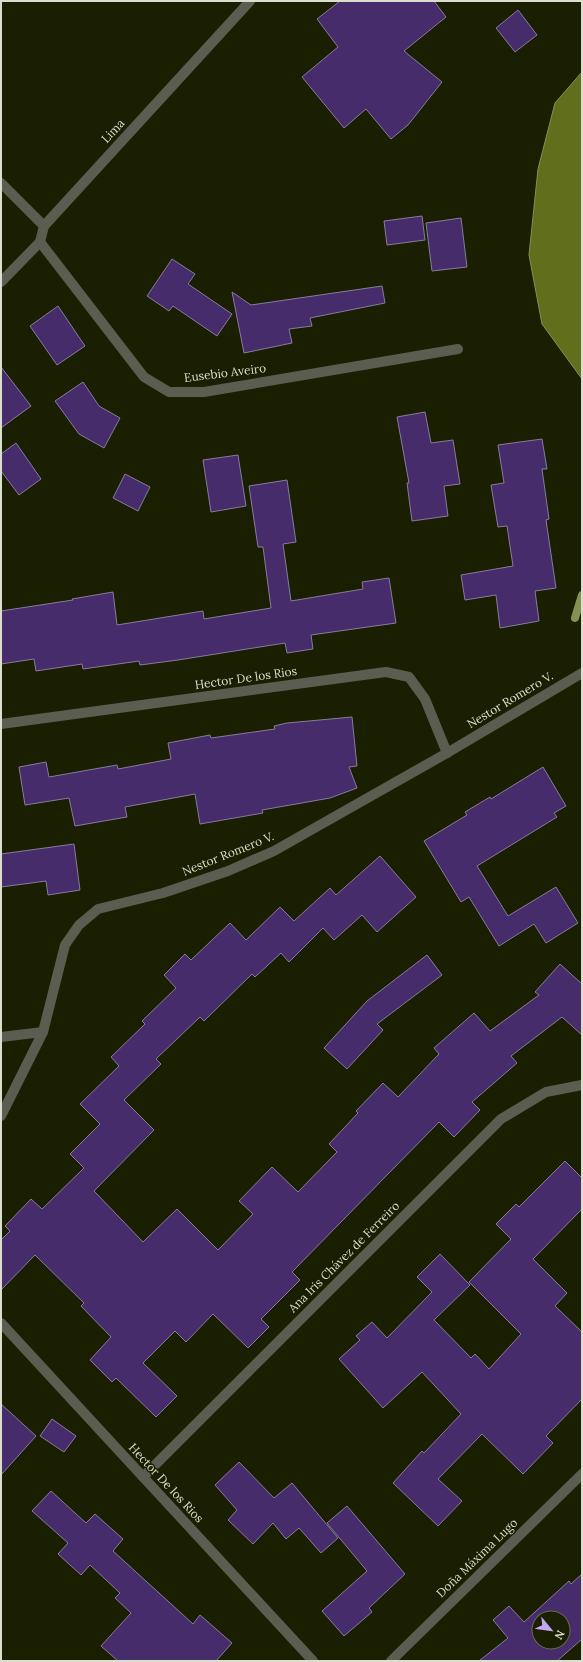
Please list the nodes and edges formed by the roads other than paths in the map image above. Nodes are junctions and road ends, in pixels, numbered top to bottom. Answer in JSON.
{"nodes":[{"id":1,"x":250,"y":1,"type":"edge"},
{"id":2,"x":1,"y":183,"type":"edge"},
{"id":3,"x":44,"y":226,"type":"junction"},
{"id":4,"x":40,"y":242,"type":"junction"},
{"id":5,"x":1,"y":282,"type":"edge"},
{"id":6,"x":458,"y":349,"type":"dead end"},
{"id":7,"x":582,"y":673,"type":"edge"},
{"id":8,"x":1,"y":724,"type":"edge"},
{"id":9,"x":447,"y":753,"type":"junction"},
{"id":10,"x":43,"y":1032,"type":"junction"},
{"id":11,"x":1,"y":1037,"type":"edge"},
{"id":12,"x":582,"y":1085,"type":"edge"},
{"id":13,"x":1,"y":1116,"type":"edge"},
{"id":14,"x":1,"y":1323,"type":"edge"},
{"id":15,"x":582,"y":1474,"type":"edge"},
{"id":16,"x":143,"y":1477,"type":"junction"},
{"id":17,"x":314,"y":1661,"type":"edge"},
{"id":18,"x":390,"y":1661,"type":"edge"}],
"edges":[{"from":1,"to":3,"type":"street","name":"Lima"},
{"from":2,"to":3,"type":"street"},
{"from":3,"to":4,"type":"street","name":"Lima"},
{"from":4,"to":5,"type":"street"},
{"from":4,"to":6,"type":"street","name":"Eusebio Aveiro"},
{"from":7,"to":9,"type":"street","name":"Nestor Romero V."},
{"from":8,"to":9,"type":"street","name":"Hector De los Rios"},
{"from":9,"to":10,"type":"street","name":"Nestor Romero V."},
{"from":10,"to":11,"type":"street"},
{"from":10,"to":13,"type":"street","name":"Nestor Romero V."},
{"from":12,"to":16,"type":"street","name":"Ana Iris Chávez de Ferreiro"},
{"from":14,"to":16,"type":"street","name":"Hector De los Rios"},
{"from":15,"to":18,"type":"street","name":"Doña Máxima Lugo"},
{"from":16,"to":17,"type":"street","name":"Hector De los Rios"}]}
